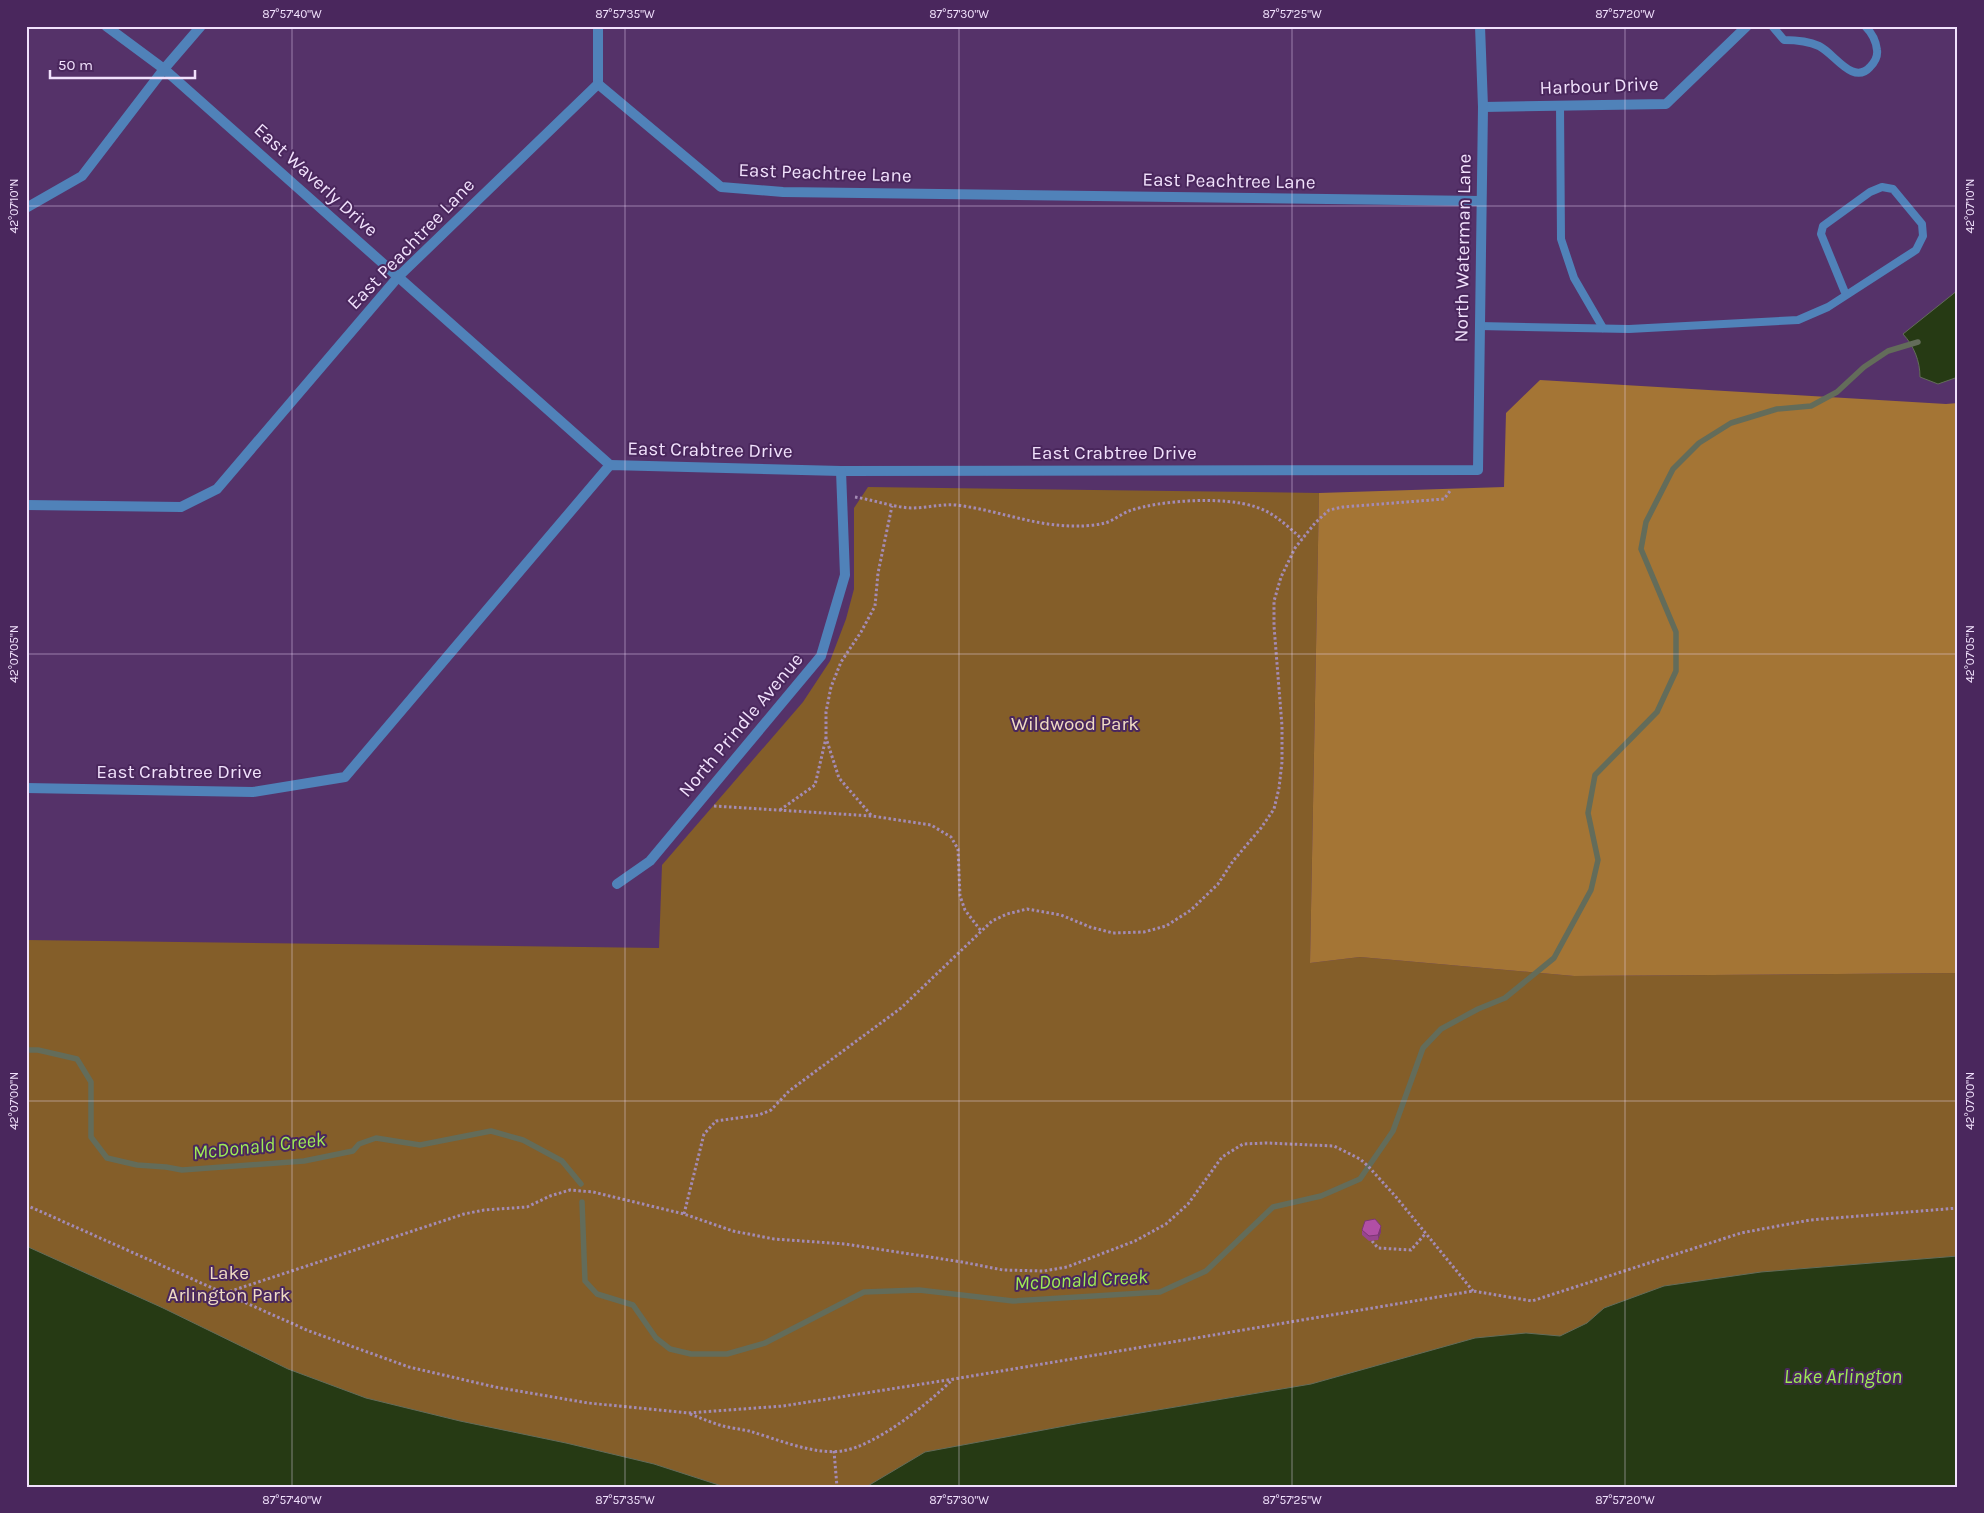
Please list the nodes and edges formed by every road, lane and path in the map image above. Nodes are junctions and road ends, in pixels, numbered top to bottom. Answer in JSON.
{"nodes":[{"id":1,"x":106,"y":26,"type":"edge"},
{"id":2,"x":201,"y":26,"type":"edge"},
{"id":3,"x":598,"y":26,"type":"edge"},
{"id":4,"x":1480,"y":26,"type":"edge"},
{"id":5,"x":1747,"y":26,"type":"edge"},
{"id":6,"x":1772,"y":26,"type":"edge"},
{"id":7,"x":1865,"y":26,"type":"edge"},
{"id":8,"x":164,"y":69,"type":"junction"},
{"id":9,"x":598,"y":84,"type":"junction"},
{"id":10,"x":1560,"y":106,"type":"junction"},
{"id":11,"x":1483,"y":107,"type":"junction"},
{"id":12,"x":1480,"y":201,"type":"junction"},
{"id":13,"x":26,"y":208,"type":"edge"},
{"id":14,"x":398,"y":277,"type":"junction"},
{"id":15,"x":1846,"y":294,"type":"junction"},
{"id":16,"x":1479,"y":326,"type":"junction"},
{"id":17,"x":1603,"y":328,"type":"junction"},
{"id":18,"x":610,"y":465,"type":"junction"},
{"id":19,"x":1478,"y":470,"type":"joint"},
{"id":20,"x":841,"y":471,"type":"junction"},
{"id":21,"x":1450,"y":491,"type":"dead end"},
{"id":22,"x":842,"y":495,"type":"junction"},
{"id":23,"x":26,"y":505,"type":"edge"},
{"id":24,"x":892,"y":506,"type":"junction"},
{"id":25,"x":1302,"y":539,"type":"junction"},
{"id":26,"x":826,"y":738,"type":"junction"},
{"id":27,"x":26,"y":788,"type":"edge"},
{"id":28,"x":696,"y":805,"type":"junction"},
{"id":29,"x":780,"y":810,"type":"junction"},
{"id":30,"x":872,"y":816,"type":"junction"},
{"id":31,"x":617,"y":884,"type":"dead end"},
{"id":32,"x":981,"y":931,"type":"junction"},
{"id":33,"x":26,"y":1205,"type":"edge"},
{"id":34,"x":1958,"y":1208,"type":"edge"},
{"id":35,"x":684,"y":1214,"type":"junction"},
{"id":36,"x":1426,"y":1233,"type":"junction"},
{"id":37,"x":1372,"y":1241,"type":"edge"},
{"id":38,"x":1473,"y":1291,"type":"junction"},
{"id":39,"x":224,"y":1293,"type":"junction"},
{"id":40,"x":954,"y":1379,"type":"junction"},
{"id":41,"x":688,"y":1413,"type":"junction"},
{"id":42,"x":834,"y":1451,"type":"junction"},
{"id":43,"x":837,"y":1487,"type":"edge"}],
"edges":[{"from":1,"to":8,"type":"street","name":"East Waverly Drive"},
{"from":2,"to":8,"type":"street"},
{"from":3,"to":9,"type":"street"},
{"from":4,"to":11,"type":"street","name":"North Waterman Lane"},
{"from":5,"to":10,"type":"street","name":"Harbour Drive"},
{"from":6,"to":7,"type":"lane"},
{"from":8,"to":13,"type":"street"},
{"from":8,"to":14,"type":"street","name":"East Waverly Drive"},
{"from":9,"to":12,"type":"street","name":"East Peachtree Lane"},
{"from":9,"to":14,"type":"street","name":"East Peachtree Lane"},
{"from":10,"to":11,"type":"street","name":"Harbour Drive"},
{"from":10,"to":17,"type":"lane"},
{"from":11,"to":12,"type":"street","name":"North Waterman Lane"},
{"from":12,"to":16,"type":"street","name":"North Waterman Lane"},
{"from":14,"to":18,"type":"street","name":"East Waverly Drive"},
{"from":14,"to":23,"type":"street","name":"East Peachtree Lane"},
{"from":15,"to":15,"type":"lane"},
{"from":15,"to":17,"type":"lane"},
{"from":16,"to":17,"type":"lane"},
{"from":16,"to":19,"type":"street","name":"North Waterman Lane"},
{"from":18,"to":20,"type":"street","name":"East Crabtree Drive"},
{"from":18,"to":27,"type":"street","name":"East Crabtree Drive"},
{"from":19,"to":20,"type":"street","name":"East Crabtree Drive"},
{"from":20,"to":22,"type":"street","name":"North Prindle Avenue"},
{"from":21,"to":25,"type":"path"},
{"from":22,"to":24,"type":"path"},
{"from":22,"to":28,"type":"street","name":"North Prindle Avenue"},
{"from":24,"to":25,"type":"path"},
{"from":24,"to":26,"type":"path"},
{"from":25,"to":32,"type":"path"},
{"from":26,"to":29,"type":"path"},
{"from":26,"to":30,"type":"path"},
{"from":28,"to":29,"type":"path"},
{"from":28,"to":31,"type":"street","name":"North Prindle Avenue"},
{"from":29,"to":30,"type":"path"},
{"from":30,"to":32,"type":"path"},
{"from":32,"to":35,"type":"path"},
{"from":33,"to":39,"type":"path"},
{"from":34,"to":38,"type":"path"},
{"from":35,"to":36,"type":"path"},
{"from":35,"to":39,"type":"path"},
{"from":36,"to":37,"type":"path"},
{"from":36,"to":38,"type":"path"},
{"from":38,"to":40,"type":"path"},
{"from":39,"to":41,"type":"path"},
{"from":40,"to":41,"type":"path"},
{"from":40,"to":42,"type":"path"},
{"from":41,"to":42,"type":"path"},
{"from":42,"to":43,"type":"path"}]}
